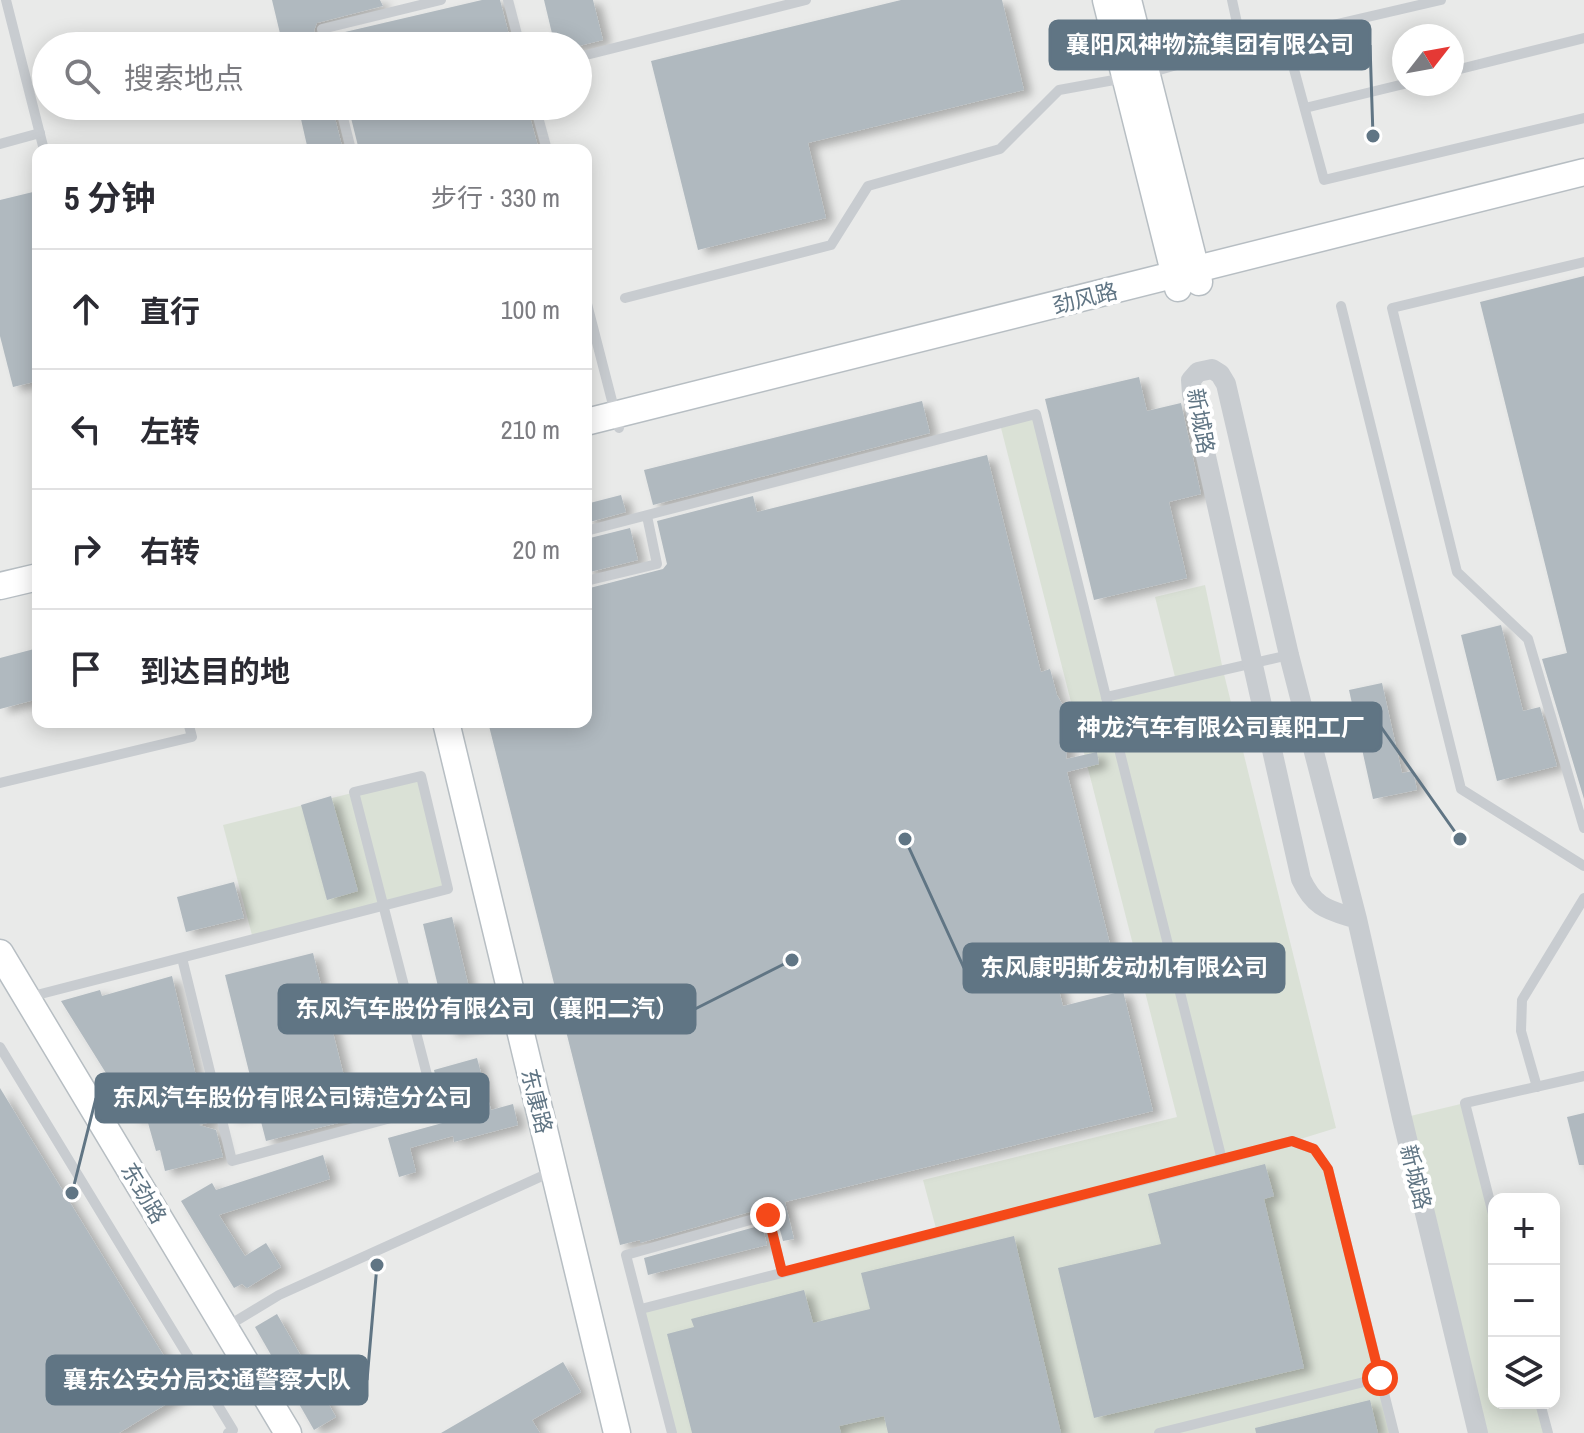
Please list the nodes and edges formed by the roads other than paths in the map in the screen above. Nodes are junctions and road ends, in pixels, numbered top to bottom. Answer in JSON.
{"nodes":[{"id":1,"x":6,"y":0,"type":"edge"},
{"id":2,"x":441,"y":0,"type":"edge"},
{"id":3,"x":508,"y":0,"type":"edge"},
{"id":4,"x":806,"y":0,"type":"edge"},
{"id":5,"x":1106,"y":0,"type":"edge"},
{"id":6,"x":1128,"y":0,"type":"edge"},
{"id":7,"x":1232,"y":0,"type":"edge"},
{"id":8,"x":1441,"y":0,"type":"edge"},
{"id":9,"x":323,"y":32,"type":"edge"},
{"id":10,"x":516,"y":32,"type":"edge"},
{"id":11,"x":1285,"y":36,"type":"junction"},
{"id":12,"x":1584,"y":38,"type":"edge"},
{"id":13,"x":1242,"y":46,"type":"junction"},
{"id":14,"x":592,"y":54,"type":"edge"},
{"id":15,"x":1464,"y":68,"type":"edge"},
{"id":16,"x":1136,"y":76,"type":"junction"},
{"id":17,"x":1392,"y":87,"type":"edge"},
{"id":18,"x":32,"y":102,"type":"edge"},
{"id":19,"x":1305,"y":108,"type":"junction"},
{"id":20,"x":1584,"y":118,"type":"edge"},
{"id":21,"x":37,"y":120,"type":"edge"},
{"id":22,"x":344,"y":120,"type":"edge"},
{"id":23,"x":539,"y":120,"type":"edge"},
{"id":24,"x":40,"y":133,"type":"junction"},
{"id":25,"x":0,"y":144,"type":"edge"},
{"id":26,"x":43,"y":144,"type":"edge"},
{"id":27,"x":350,"y":144,"type":"edge"},
{"id":28,"x":545,"y":144,"type":"edge"},
{"id":29,"x":1584,"y":172,"type":"edge"},
{"id":30,"x":1584,"y":188,"type":"edge"},
{"id":31,"x":1584,"y":262,"type":"edge"},
{"id":32,"x":1187,"y":279,"type":"junction"},
{"id":33,"x":625,"y":298,"type":"dead end"},
{"id":34,"x":1341,"y":306,"type":"dead end"},
{"id":35,"x":592,"y":323,"type":"edge"},
{"id":36,"x":618,"y":421,"type":"junction"},
{"id":37,"x":592,"y":422,"type":"edge"},
{"id":38,"x":592,"y":434,"type":"edge"},
{"id":39,"x":647,"y":516,"type":"junction"},
{"id":40,"x":592,"y":530,"type":"edge"},
{"id":41,"x":32,"y":561,"type":"edge"},
{"id":42,"x":0,"y":569,"type":"edge"},
{"id":43,"x":32,"y":578,"type":"edge"},
{"id":44,"x":592,"y":580,"type":"edge"},
{"id":45,"x":0,"y":586,"type":"edge"},
{"id":46,"x":1289,"y":655,"type":"junction"},
{"id":47,"x":1252,"y":663,"type":"junction"},
{"id":48,"x":1106,"y":697,"type":"junction"},
{"id":49,"x":190,"y":728,"type":"edge"},
{"id":50,"x":447,"y":728,"type":"edge"},
{"id":51,"x":0,"y":783,"type":"edge"},
{"id":52,"x":1584,"y":828,"type":"edge"},
{"id":53,"x":1584,"y":866,"type":"edge"},
{"id":54,"x":1584,"y":898,"type":"edge"},
{"id":55,"x":383,"y":905,"type":"junction"},
{"id":56,"x":1357,"y":919,"type":"junction"},
{"id":57,"x":0,"y":953,"type":"edge"},
{"id":58,"x":182,"y":958,"type":"junction"},
{"id":59,"x":27,"y":998,"type":"junction"},
{"id":60,"x":0,"y":1047,"type":"edge"},
{"id":61,"x":1584,"y":1076,"type":"edge"},
{"id":62,"x":1537,"y":1087,"type":"junction"},
{"id":63,"x":1222,"y":1160,"type":"junction"},
{"id":64,"x":554,"y":1171,"type":"junction"},
{"id":65,"x":1488,"y":1194,"type":"edge"},
{"id":66,"x":782,"y":1272,"type":"junction"},
{"id":67,"x":641,"y":1309,"type":"junction"},
{"id":68,"x":225,"y":1328,"type":"junction"},
{"id":69,"x":1380,"y":1378,"type":"junction"},
{"id":70,"x":1542,"y":1409,"type":"edge"},
{"id":71,"x":228,"y":1433,"type":"edge"},
{"id":72,"x":288,"y":1433,"type":"edge"},
{"id":73,"x":617,"y":1433,"type":"edge"},
{"id":74,"x":672,"y":1433,"type":"edge"},
{"id":75,"x":1159,"y":1433,"type":"edge"},
{"id":76,"x":1394,"y":1433,"type":"edge"},
{"id":77,"x":1478,"y":1433,"type":"edge"},
{"id":78,"x":1548,"y":1433,"type":"edge"}],
"edges":[{"from":1,"to":18,"type":"lane"},
{"from":2,"to":9,"type":"lane"},
{"from":3,"to":10,"type":"lane"},
{"from":4,"to":14,"type":"lane"},
{"from":5,"to":16,"type":"street"},
{"from":6,"to":16,"type":"street"},
{"from":7,"to":13,"type":"lane"},
{"from":8,"to":11,"type":"lane"},
{"from":11,"to":13,"type":"lane"},
{"from":11,"to":19,"type":"lane"},
{"from":12,"to":15,"type":"lane"},
{"from":13,"to":16,"type":"lane"},
{"from":16,"to":32,"type":"street"},
{"from":16,"to":33,"type":"lane"},
{"from":17,"to":19,"type":"lane"},
{"from":19,"to":20,"type":"lane"},
{"from":21,"to":24,"type":"lane"},
{"from":22,"to":27,"type":"lane"},
{"from":23,"to":28,"type":"lane"},
{"from":24,"to":25,"type":"lane"},
{"from":24,"to":26,"type":"lane"},
{"from":29,"to":32,"type":"street","name":"劲风路"},
{"from":30,"to":32,"type":"street","name":"劲风路"},
{"from":31,"to":52,"type":"lane"},
{"from":32,"to":36,"type":"street","name":"劲风路"},
{"from":34,"to":53,"type":"lane"},
{"from":35,"to":36,"type":"lane"},
{"from":36,"to":37,"type":"street","name":"劲风路"},
{"from":36,"to":38,"type":"street","name":"劲风路"},
{"from":39,"to":40,"type":"lane"},
{"from":39,"to":44,"type":"lane"},
{"from":39,"to":48,"type":"lane"},
{"from":41,"to":42,"type":"street"},
{"from":43,"to":45,"type":"street"},
{"from":46,"to":47,"type":"lane"},
{"from":46,"to":47,"type":"street","name":"新城路"},
{"from":46,"to":56,"type":"street","name":"新城路"},
{"from":47,"to":48,"type":"lane"},
{"from":47,"to":56,"type":"street","name":"新城路"},
{"from":48,"to":63,"type":"lane"},
{"from":49,"to":51,"type":"lane"},
{"from":50,"to":64,"type":"street","name":"东康路"},
{"from":54,"to":62,"type":"lane"},
{"from":55,"to":55,"type":"lane"},
{"from":55,"to":58,"type":"lane"},
{"from":55,"to":58,"type":"lane"},
{"from":56,"to":77,"type":"street","name":"新城路"},
{"from":57,"to":59,"type":"street","name":"东劲路"},
{"from":58,"to":59,"type":"lane"},
{"from":59,"to":68,"type":"street","name":"东劲路"},
{"from":60,"to":71,"type":"lane"},
{"from":61,"to":62,"type":"lane"},
{"from":62,"to":65,"type":"lane"},
{"from":63,"to":66,"type":"lane"},
{"from":63,"to":69,"type":"lane"},
{"from":64,"to":68,"type":"lane"},
{"from":64,"to":73,"type":"street","name":"东康路"},
{"from":66,"to":67,"type":"lane"},
{"from":66,"to":67,"type":"lane"},
{"from":67,"to":74,"type":"lane"},
{"from":68,"to":72,"type":"street","name":"东劲路"},
{"from":69,"to":75,"type":"lane"},
{"from":69,"to":76,"type":"lane"},
{"from":70,"to":78,"type":"lane"}]}
